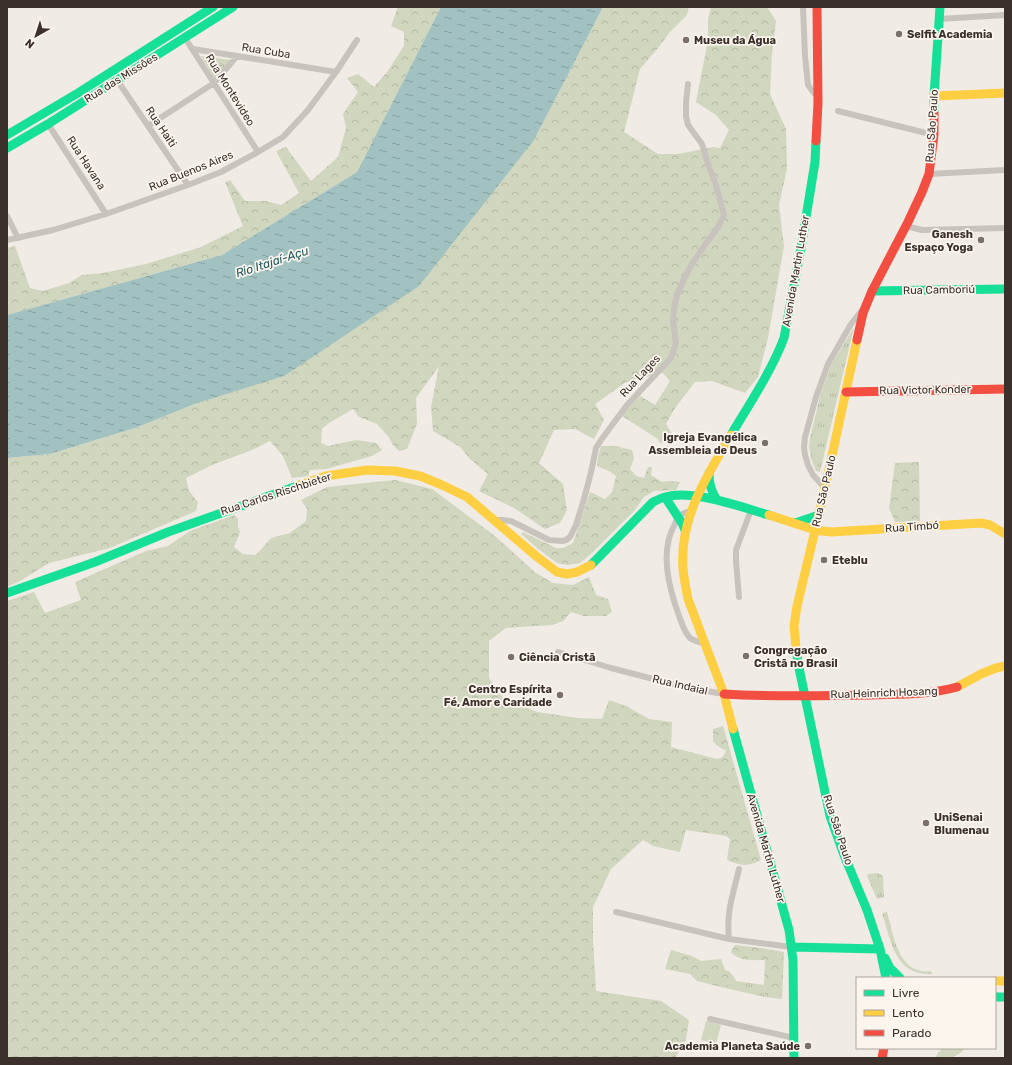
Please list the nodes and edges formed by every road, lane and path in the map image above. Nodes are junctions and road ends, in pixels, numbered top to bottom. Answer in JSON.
{"nodes":[{"id":1,"x":213,"y":7,"type":"edge"},
{"id":2,"x":233,"y":7,"type":"edge"},
{"id":3,"x":802,"y":7,"type":"edge"},
{"id":4,"x":817,"y":7,"type":"edge"},
{"id":5,"x":940,"y":7,"type":"edge"},
{"id":6,"x":1005,"y":15,"type":"edge"},
{"id":7,"x":939,"y":19,"type":"junction"},
{"id":8,"x":185,"y":38,"type":"junction"},
{"id":9,"x":357,"y":40,"type":"dead end"},
{"id":10,"x":192,"y":49,"type":"junction"},
{"id":11,"x":237,"y":56,"type":"junction"},
{"id":12,"x":336,"y":72,"type":"junction"},
{"id":13,"x":117,"y":80,"type":"junction"},
{"id":14,"x":214,"y":83,"type":"junction"},
{"id":15,"x":688,"y":84,"type":"dead end"},
{"id":16,"x":1005,"y":93,"type":"edge"},
{"id":17,"x":818,"y":94,"type":"junction"},
{"id":18,"x":934,"y":96,"type":"junction"},
{"id":19,"x":51,"y":109,"type":"junction"},
{"id":20,"x":838,"y":111,"type":"dead end"},
{"id":21,"x":48,"y":124,"type":"junction"},
{"id":22,"x":148,"y":126,"type":"junction"},
{"id":23,"x":7,"y":135,"type":"edge"},
{"id":24,"x":934,"y":135,"type":"junction"},
{"id":25,"x":7,"y":148,"type":"edge"},
{"id":26,"x":258,"y":152,"type":"junction"},
{"id":27,"x":1005,"y":170,"type":"edge"},
{"id":28,"x":929,"y":174,"type":"junction"},
{"id":29,"x":188,"y":185,"type":"junction"},
{"id":30,"x":106,"y":214,"type":"junction"},
{"id":31,"x":7,"y":216,"type":"edge"},
{"id":32,"x":906,"y":226,"type":"junction"},
{"id":33,"x":1005,"y":228,"type":"edge"},
{"id":34,"x":18,"y":238,"type":"junction"},
{"id":35,"x":7,"y":240,"type":"edge"},
{"id":36,"x":1005,"y":289,"type":"edge"},
{"id":37,"x":872,"y":291,"type":"junction"},
{"id":38,"x":866,"y":305,"type":"junction"},
{"id":39,"x":1005,"y":388,"type":"edge"},
{"id":40,"x":846,"y":392,"type":"junction"},
{"id":41,"x":709,"y":473,"type":"junction"},
{"id":42,"x":825,"y":488,"type":"junction"},
{"id":43,"x":665,"y":497,"type":"junction"},
{"id":44,"x":696,"y":497,"type":"junction"},
{"id":45,"x":717,"y":500,"type":"junction"},
{"id":46,"x":751,"y":510,"type":"junction"},
{"id":47,"x":690,"y":511,"type":"junction"},
{"id":48,"x":819,"y":515,"type":"junction"},
{"id":49,"x":679,"y":517,"type":"junction"},
{"id":50,"x":493,"y":520,"type":"junction"},
{"id":51,"x":795,"y":523,"type":"junction"},
{"id":52,"x":685,"y":530,"type":"junction"},
{"id":53,"x":815,"y":530,"type":"junction"},
{"id":54,"x":1005,"y":534,"type":"edge"},
{"id":55,"x":7,"y":593,"type":"edge"},
{"id":56,"x":739,"y":597,"type":"dead end"},
{"id":57,"x":704,"y":643,"type":"junction"},
{"id":58,"x":558,"y":652,"type":"dead end"},
{"id":59,"x":1005,"y":666,"type":"edge"},
{"id":60,"x":724,"y":694,"type":"junction"},
{"id":61,"x":806,"y":696,"type":"junction"},
{"id":62,"x":739,"y":869,"type":"dead end"},
{"id":63,"x":616,"y":912,"type":"dead end"},
{"id":64,"x":729,"y":939,"type":"junction"},
{"id":65,"x":792,"y":947,"type":"junction"},
{"id":66,"x":880,"y":949,"type":"junction"},
{"id":67,"x":886,"y":977,"type":"edge"},
{"id":68,"x":899,"y":977,"type":"edge"},
{"id":69,"x":710,"y":1019,"type":"dead end"},
{"id":70,"x":794,"y":1038,"type":"junction"},
{"id":71,"x":794,"y":1058,"type":"edge"}],
"edges":[{"from":1,"to":19,"type":"main road","name":"Rua das Missões"},
{"from":2,"to":8,"type":"main road","name":"Rua das Missões"},
{"from":3,"to":17,"type":"street"},
{"from":4,"to":17,"type":"main road","name":"Avenida Martin Luther"},
{"from":5,"to":7,"type":"main road","name":"Rua São Paulo"},
{"from":6,"to":7,"type":"street"},
{"from":7,"to":18,"type":"main road","name":"Rua São Paulo"},
{"from":8,"to":10,"type":"street","name":"Rua Montevideo"},
{"from":8,"to":13,"type":"main road","name":"Rua das Missões"},
{"from":9,"to":12,"type":"street","name":"Rua Buenos Aires"},
{"from":10,"to":11,"type":"street","name":"Rua Cuba"},
{"from":10,"to":14,"type":"street","name":"Rua Montevideo"},
{"from":11,"to":12,"type":"street","name":"Rua Cuba"},
{"from":11,"to":14,"type":"street"},
{"from":12,"to":26,"type":"street","name":"Rua Buenos Aires"},
{"from":13,"to":21,"type":"main road","name":"Rua das Missões"},
{"from":13,"to":22,"type":"street","name":"Rua Haiti"},
{"from":14,"to":22,"type":"street"},
{"from":14,"to":26,"type":"street","name":"Rua Montevideo"},
{"from":15,"to":50,"type":"street","name":"Rua Lages"},
{"from":16,"to":18,"type":"main road"},
{"from":17,"to":41,"type":"main road","name":"Avenida Martin Luther"},
{"from":18,"to":24,"type":"main road","name":"Rua São Paulo"},
{"from":19,"to":21,"type":"main road"},
{"from":19,"to":23,"type":"main road","name":"Rua das Missões"},
{"from":20,"to":24,"type":"street"},
{"from":21,"to":25,"type":"main road","name":"Rua das Missões"},
{"from":21,"to":30,"type":"street","name":"Rua Havana"},
{"from":22,"to":29,"type":"street","name":"Rua Haiti"},
{"from":24,"to":28,"type":"main road","name":"Rua São Paulo"},
{"from":26,"to":29,"type":"street","name":"Rua Buenos Aires"},
{"from":27,"to":28,"type":"street"},
{"from":28,"to":32,"type":"main road","name":"Rua São Paulo"},
{"from":29,"to":30,"type":"street","name":"Rua Buenos Aires"},
{"from":30,"to":34,"type":"street","name":"Rua Buenos Aires"},
{"from":31,"to":34,"type":"street"},
{"from":32,"to":33,"type":"street"},
{"from":32,"to":37,"type":"main road","name":"Rua São Paulo"},
{"from":34,"to":35,"type":"street","name":"Rua Buenos Aires"},
{"from":36,"to":37,"type":"main road","name":"Rua Camboriú"},
{"from":37,"to":38,"type":"main road","name":"Rua São Paulo"},
{"from":38,"to":40,"type":"main road","name":"Rua São Paulo"},
{"from":38,"to":42,"type":"street"},
{"from":39,"to":40,"type":"main road","name":"Rua Victor Konder"},
{"from":40,"to":42,"type":"main road","name":"Rua São Paulo"},
{"from":41,"to":44,"type":"main road","name":"Avenida Martin Luther"},
{"from":41,"to":45,"type":"main road"},
{"from":42,"to":48,"type":"main road","name":"Rua São Paulo"},
{"from":43,"to":44,"type":"main road","name":"Rua Carlos Rischbieter"},
{"from":43,"to":49,"type":"main road"},
{"from":43,"to":50,"type":"main road","name":"Rua Carlos Rischbieter"},
{"from":44,"to":45,"type":"main road","name":"Rua Carlos Rischbieter"},
{"from":44,"to":47,"type":"main road","name":"Avenida Martin Luther"},
{"from":45,"to":46,"type":"main road","name":"Rua Carlos Rischbieter"},
{"from":46,"to":51,"type":"main road","name":"Rua Carlos Rischbieter"},
{"from":46,"to":56,"type":"street"},
{"from":47,"to":49,"type":"street"},
{"from":47,"to":52,"type":"main road","name":"Avenida Martin Luther"},
{"from":48,"to":51,"type":"main road"},
{"from":48,"to":53,"type":"main road","name":"Rua São Paulo"},
{"from":49,"to":52,"type":"main road"},
{"from":49,"to":57,"type":"street"},
{"from":50,"to":55,"type":"main road","name":"Rua Carlos Rischbieter"},
{"from":51,"to":53,"type":"main road","name":"Rua Carlos Rischbieter"},
{"from":52,"to":57,"type":"main road","name":"Avenida Martin Luther"},
{"from":53,"to":54,"type":"main road","name":"Rua Timbó"},
{"from":53,"to":61,"type":"main road","name":"Rua São Paulo"},
{"from":57,"to":60,"type":"main road","name":"Avenida Martin Luther"},
{"from":58,"to":60,"type":"street","name":"Rua Indaial"},
{"from":59,"to":61,"type":"main road","name":"Rua Heinrich Hosang"},
{"from":60,"to":61,"type":"main road","name":"Rua Indaial"},
{"from":60,"to":65,"type":"main road","name":"Avenida Martin Luther"},
{"from":61,"to":66,"type":"main road","name":"Rua São Paulo"},
{"from":62,"to":64,"type":"street"},
{"from":63,"to":64,"type":"street"},
{"from":64,"to":65,"type":"street"},
{"from":65,"to":66,"type":"main road"},
{"from":65,"to":70,"type":"main road","name":"Avenida Martin Luther"},
{"from":66,"to":67,"type":"main road","name":"Rua São Paulo"},
{"from":66,"to":68,"type":"main road"},
{"from":69,"to":70,"type":"street"},
{"from":70,"to":71,"type":"main road","name":"Avenida Martin Luther"}]}
